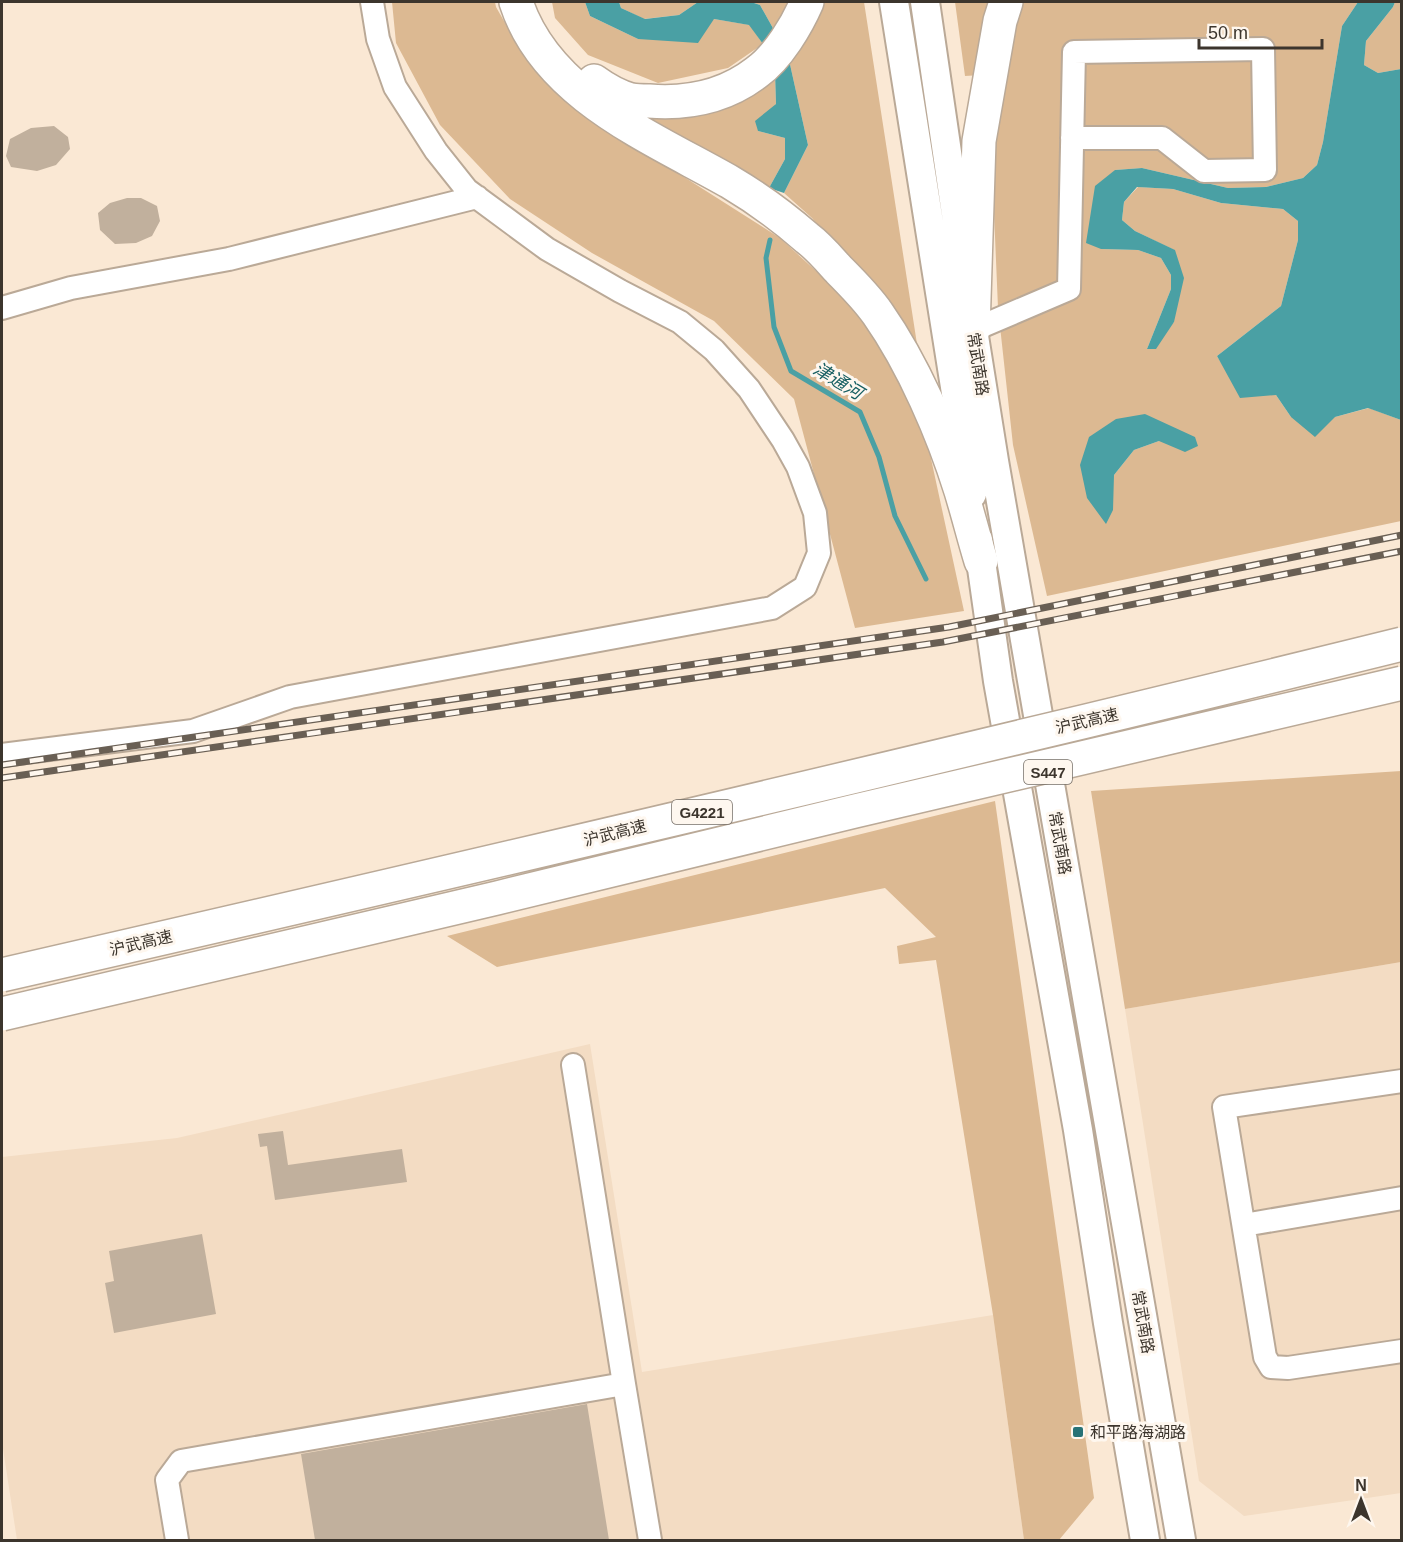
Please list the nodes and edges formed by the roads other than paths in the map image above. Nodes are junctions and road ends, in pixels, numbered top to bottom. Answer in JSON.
{"nodes":[{"id":1,"x":372,"y":2,"type":"edge"},
{"id":2,"x":516,"y":2,"type":"edge"},
{"id":3,"x":533,"y":2,"type":"edge"},
{"id":4,"x":807,"y":2,"type":"edge"},
{"id":5,"x":894,"y":2,"type":"edge"},
{"id":6,"x":925,"y":2,"type":"edge"},
{"id":7,"x":1006,"y":2,"type":"edge"},
{"id":8,"x":1072,"y":138,"type":"junction"},
{"id":9,"x":477,"y":198,"type":"junction"},
{"id":10,"x":2,"y":308,"type":"edge"},
{"id":11,"x":973,"y":330,"type":"junction"},
{"id":12,"x":981,"y":561,"type":"junction"},
{"id":13,"x":1401,"y":644,"type":"edge"},
{"id":14,"x":1401,"y":683,"type":"edge"},
{"id":15,"x":2,"y":755,"type":"edge"},
{"id":16,"x":2,"y":975,"type":"edge"},
{"id":17,"x":2,"y":1014,"type":"edge"},
{"id":18,"x":573,"y":1065,"type":"dead end"},
{"id":19,"x":1401,"y":1081,"type":"edge"},
{"id":20,"x":1401,"y":1198,"type":"edge"},
{"id":21,"x":1244,"y":1225,"type":"junction"},
{"id":22,"x":1401,"y":1351,"type":"edge"},
{"id":23,"x":624,"y":1384,"type":"junction"},
{"id":24,"x":177,"y":1540,"type":"edge"},
{"id":25,"x":650,"y":1540,"type":"edge"},
{"id":26,"x":1145,"y":1540,"type":"edge"},
{"id":27,"x":1181,"y":1540,"type":"edge"}],
"edges":[{"from":1,"to":9,"type":"lane"},
{"from":2,"to":12,"type":"highway"},
{"from":3,"to":4,"type":"highway"},
{"from":5,"to":12,"type":"main road","name":"常武南路","number":"S447"},
{"from":6,"to":11,"type":"main road","name":"常武南路","number":"S447"},
{"from":7,"to":11,"type":"highway"},
{"from":8,"to":8,"type":"lane"},
{"from":8,"to":11,"type":"lane"},
{"from":9,"to":10,"type":"lane"},
{"from":9,"to":15,"type":"lane"},
{"from":11,"to":27,"type":"main road","name":"常武南路","number":"S447"},
{"from":12,"to":26,"type":"main road","name":"常武南路","number":"S447"},
{"from":13,"to":16,"type":"highway","name":"沪武高速","number":"G4221","bridge":true},
{"from":14,"to":17,"type":"highway","number":"G4221","bridge":true},
{"from":18,"to":23,"type":"lane"},
{"from":19,"to":21,"type":"lane"},
{"from":20,"to":21,"type":"lane"},
{"from":21,"to":22,"type":"lane"},
{"from":23,"to":24,"type":"lane"},
{"from":23,"to":25,"type":"lane"}]}
